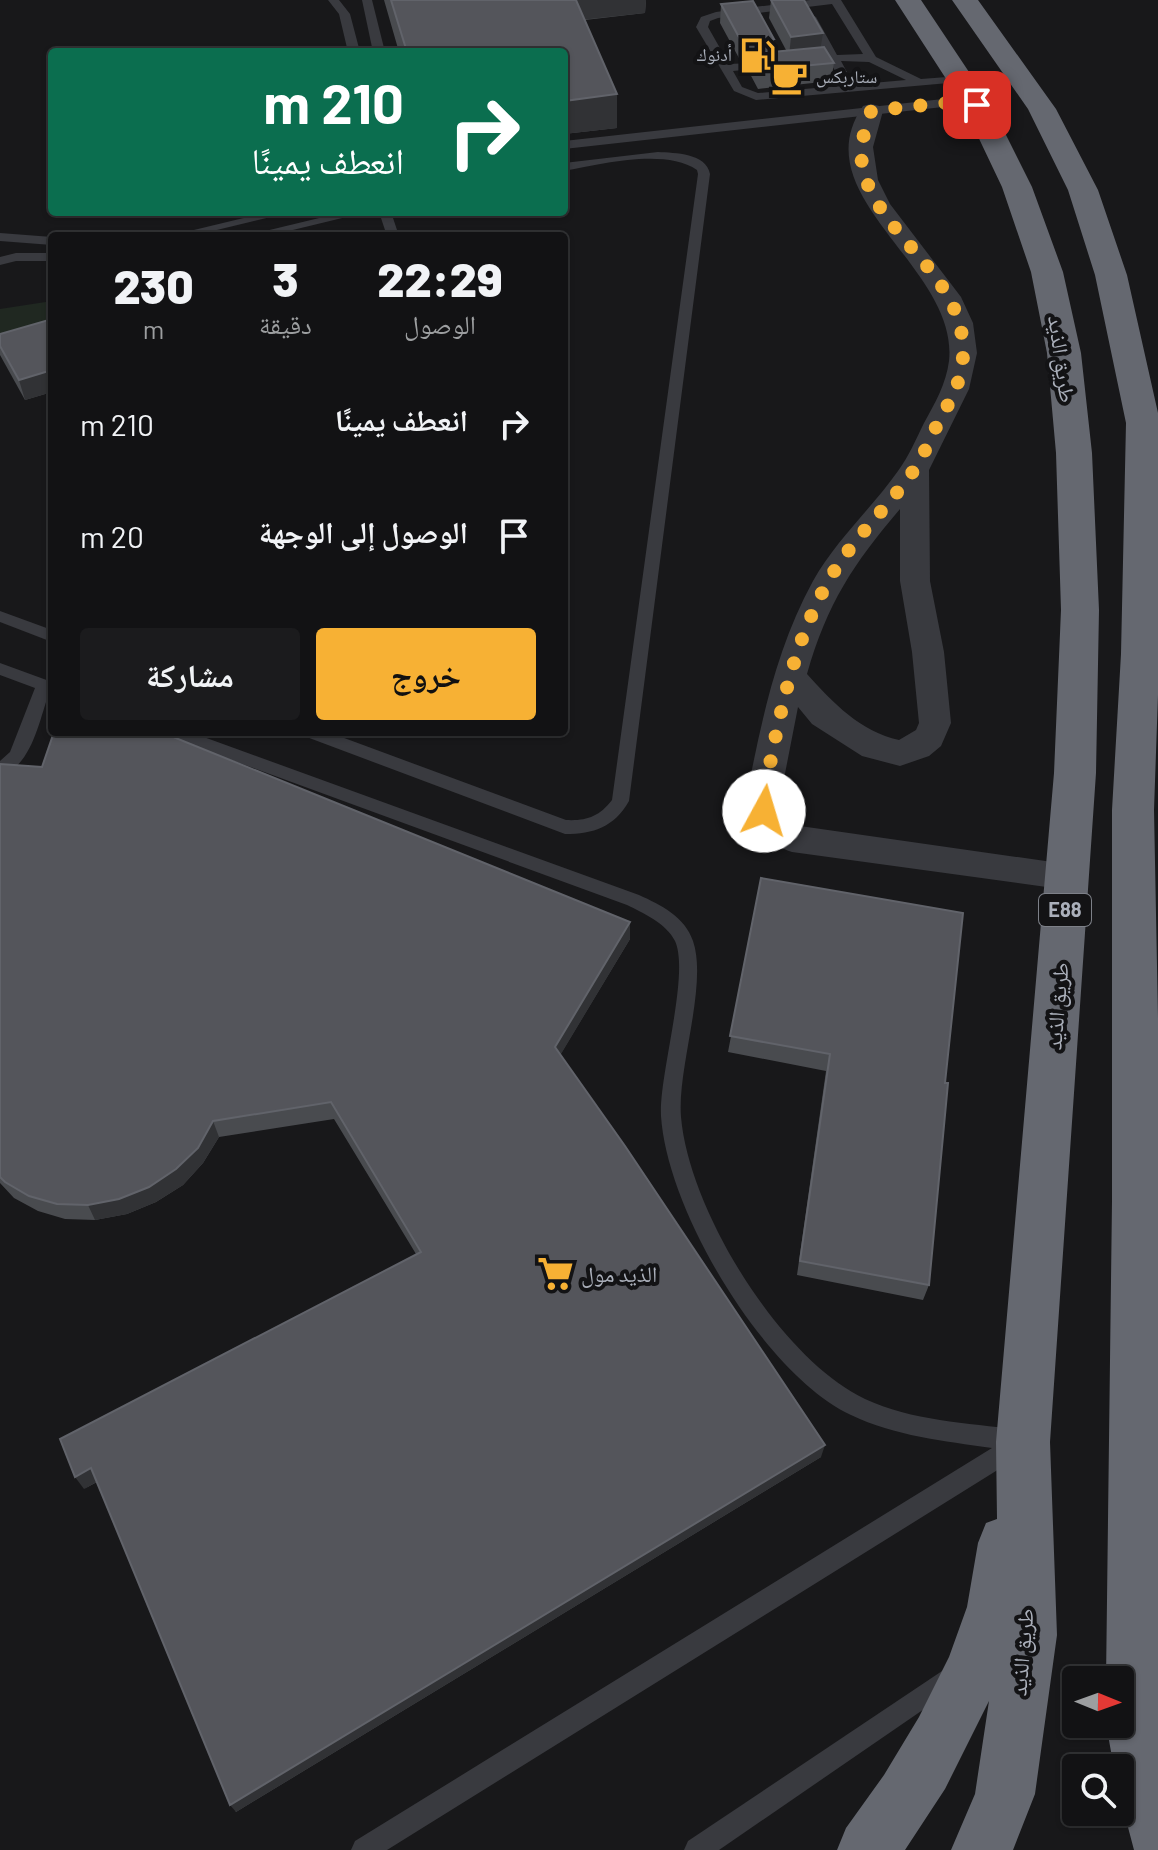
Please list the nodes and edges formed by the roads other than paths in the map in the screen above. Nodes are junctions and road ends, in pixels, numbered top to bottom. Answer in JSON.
{"nodes":[{"id":1,"x":333,"y":0,"type":"edge"},
{"id":2,"x":367,"y":0,"type":"edge"},
{"id":3,"x":836,"y":0,"type":"edge"},
{"id":4,"x":908,"y":0,"type":"edge"},
{"id":5,"x":965,"y":0,"type":"edge"},
{"id":6,"x":803,"y":5,"type":"junction"},
{"id":7,"x":756,"y":10,"type":"junction"},
{"id":8,"x":763,"y":23,"type":"edge"},
{"id":9,"x":353,"y":48,"type":"edge"},
{"id":10,"x":378,"y":48,"type":"edge"},
{"id":11,"x":777,"y":50,"type":"edge"},
{"id":12,"x":833,"y":58,"type":"junction"},
{"id":13,"x":872,"y":59,"type":"junction"},
{"id":14,"x":790,"y":62,"type":"junction"},
{"id":15,"x":725,"y":68,"type":"junction"},
{"id":16,"x":842,"y":74,"type":"dead end"},
{"id":17,"x":953,"y":89,"type":"junction"},
{"id":18,"x":871,"y":111,"type":"junction"},
{"id":19,"x":568,"y":145,"type":"edge"},
{"id":20,"x":568,"y":167,"type":"edge"},
{"id":21,"x":267,"y":216,"type":"edge"},
{"id":22,"x":343,"y":216,"type":"edge"},
{"id":23,"x":193,"y":232,"type":"edge"},
{"id":24,"x":269,"y":232,"type":"edge"},
{"id":25,"x":0,"y":237,"type":"edge"},
{"id":26,"x":48,"y":241,"type":"edge"},
{"id":27,"x":48,"y":257,"type":"edge"},
{"id":28,"x":0,"y":261,"type":"edge"},
{"id":29,"x":1150,"y":424,"type":"edge"},
{"id":30,"x":914,"y":469,"type":"junction"},
{"id":31,"x":0,"y":616,"type":"edge"},
{"id":32,"x":48,"y":634,"type":"edge"},
{"id":33,"x":1149,"y":655,"type":"edge"},
{"id":34,"x":0,"y":669,"type":"edge"},
{"id":35,"x":788,"y":674,"type":"junction"},
{"id":36,"x":48,"y":687,"type":"edge"},
{"id":37,"x":183,"y":736,"type":"edge"},
{"id":38,"x":321,"y":736,"type":"edge"},
{"id":39,"x":0,"y":770,"type":"edge"},
{"id":40,"x":1068,"y":876,"type":"junction"},
{"id":41,"x":1148,"y":1195,"type":"edge"},
{"id":42,"x":1136,"y":1370,"type":"junction"},
{"id":43,"x":1023,"y":1442,"type":"junction"},
{"id":44,"x":1158,"y":1479,"type":"edge"},
{"id":45,"x":976,"y":1660,"type":"junction"},
{"id":46,"x":1158,"y":1834,"type":"edge"},
{"id":47,"x":364,"y":1850,"type":"edge"},
{"id":48,"x":697,"y":1850,"type":"edge"},
{"id":49,"x":868,"y":1850,"type":"edge"},
{"id":50,"x":982,"y":1850,"type":"edge"}],
"edges":[{"from":1,"to":9,"type":"lane"},
{"from":2,"to":10,"type":"lane"},
{"from":3,"to":6,"type":"lane"},
{"from":3,"to":13,"type":"lane"},
{"from":4,"to":17,"type":"highway","name":"طريق الذيد","number":"E88"},
{"from":5,"to":29,"type":"highway"},
{"from":6,"to":7,"type":"lane"},
{"from":6,"to":12,"type":"lane"},
{"from":7,"to":8,"type":"lane"},
{"from":7,"to":15,"type":"lane"},
{"from":11,"to":14,"type":"lane"},
{"from":12,"to":13,"type":"lane"},
{"from":12,"to":14,"type":"lane"},
{"from":12,"to":16,"type":"lane"},
{"from":13,"to":17,"type":"lane"},
{"from":14,"to":15,"type":"lane"},
{"from":15,"to":17,"type":"lane"},
{"from":17,"to":18,"type":"lane"},
{"from":17,"to":40,"type":"highway","name":"طريق الذيد","number":"E88"},
{"from":18,"to":19,"type":"lane"},
{"from":18,"to":30,"type":"street"},
{"from":20,"to":38,"type":"lane"},
{"from":21,"to":23,"type":"lane"},
{"from":22,"to":24,"type":"lane"},
{"from":25,"to":26,"type":"lane"},
{"from":27,"to":28,"type":"lane"},
{"from":29,"to":33,"type":"highway"},
{"from":30,"to":35,"type":"street"},
{"from":30,"to":35,"type":"street"},
{"from":31,"to":32,"type":"lane"},
{"from":33,"to":41,"type":"highway"},
{"from":34,"to":36,"type":"lane"},
{"from":35,"to":40,"type":"street"},
{"from":36,"to":39,"type":"lane"},
{"from":37,"to":43,"type":"lane"},
{"from":40,"to":43,"type":"highway","name":"طريق الذيد","number":"E88"},
{"from":41,"to":42,"type":"highway"},
{"from":42,"to":44,"type":"highway"},
{"from":42,"to":46,"type":"highway"},
{"from":43,"to":45,"type":"highway"},
{"from":43,"to":47,"type":"lane"},
{"from":43,"to":50,"type":"highway","name":"طريق الذيد","number":"E88"},
{"from":45,"to":48,"type":"lane"},
{"from":45,"to":49,"type":"highway"}]}
